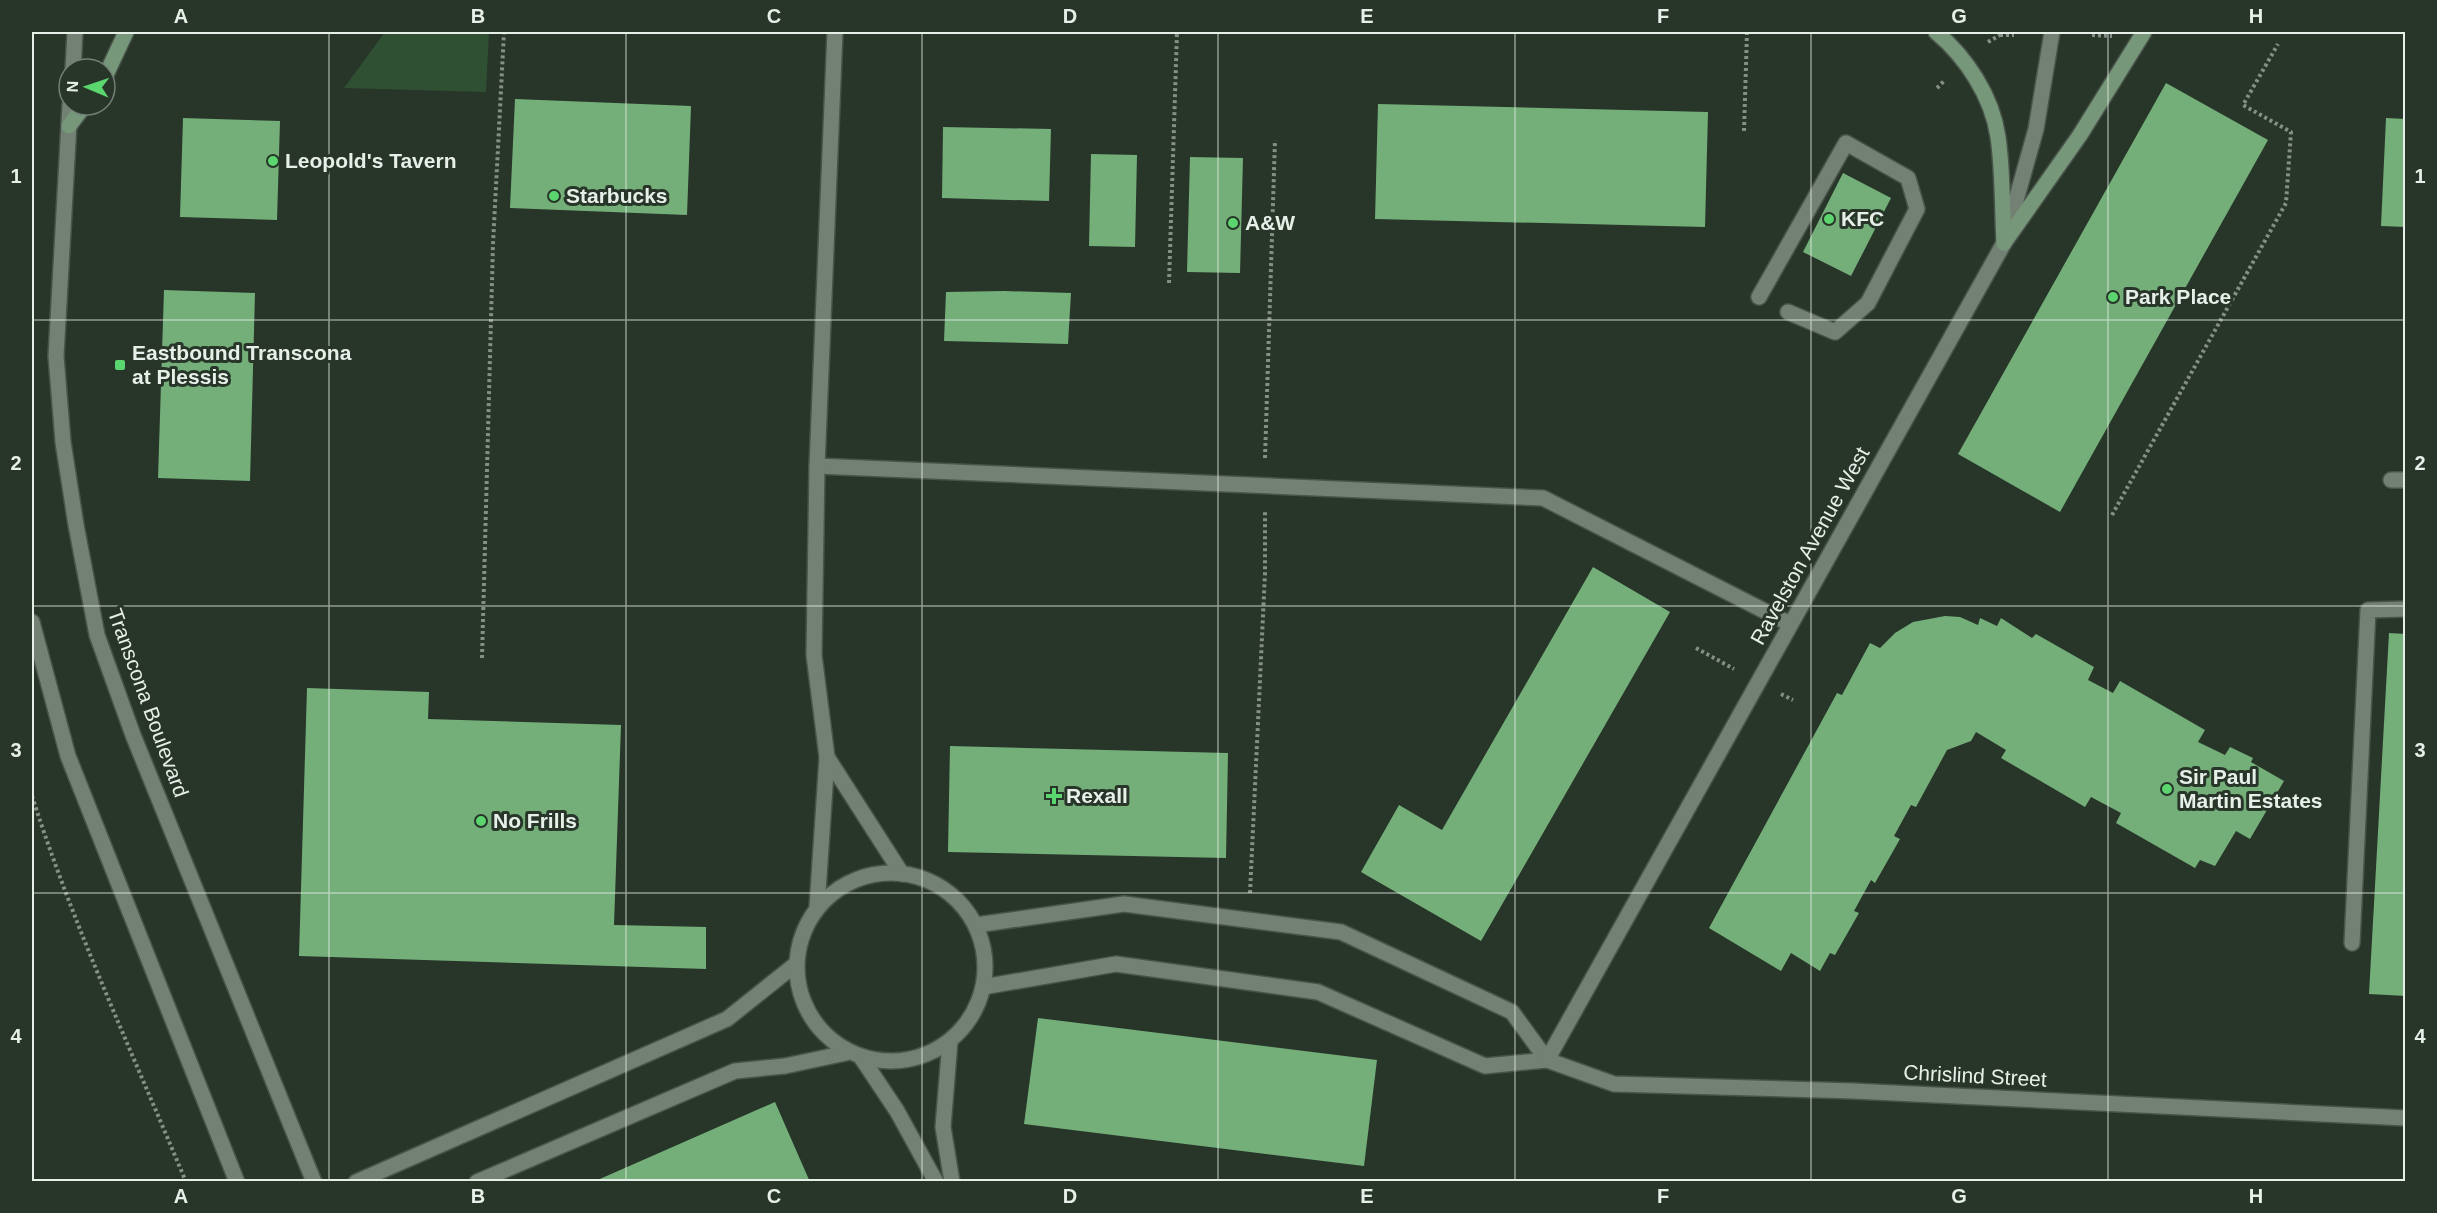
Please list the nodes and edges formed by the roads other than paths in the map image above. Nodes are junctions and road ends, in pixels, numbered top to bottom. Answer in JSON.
{"nodes":[{"id":1,"x":75,"y":32,"type":"edge"},
{"id":2,"x":126,"y":32,"type":"edge"},
{"id":3,"x":835,"y":32,"type":"edge"},
{"id":4,"x":1936,"y":32,"type":"edge"},
{"id":5,"x":2052,"y":32,"type":"edge"},
{"id":6,"x":2144,"y":32,"type":"edge"},
{"id":7,"x":74,"y":57,"type":"edge"},
{"id":8,"x":114,"y":57,"type":"edge"},
{"id":9,"x":69,"y":117,"type":"edge"},
{"id":10,"x":76,"y":117,"type":"edge"},
{"id":11,"x":69,"y":126,"type":"junction"},
{"id":12,"x":2004,"y":243,"type":"junction"},
{"id":13,"x":1759,"y":297,"type":"dead end"},
{"id":14,"x":1788,"y":312,"type":"dead end"},
{"id":15,"x":817,"y":466,"type":"junction"},
{"id":16,"x":2406,"y":609,"type":"edge"},
{"id":17,"x":32,"y":622,"type":"edge"},
{"id":18,"x":1790,"y":624,"type":"junction"},
{"id":19,"x":827,"y":758,"type":"junction"},
{"id":20,"x":903,"y":874,"type":"junction"},
{"id":21,"x":817,"y":907,"type":"junction"},
{"id":22,"x":975,"y":925,"type":"junction"},
{"id":23,"x":2352,"y":943,"type":"dead end"},
{"id":24,"x":796,"y":964,"type":"junction"},
{"id":25,"x":983,"y":987,"type":"junction"},
{"id":26,"x":950,"y":1041,"type":"junction"},
{"id":27,"x":846,"y":1053,"type":"junction"},
{"id":28,"x":861,"y":1058,"type":"junction"},
{"id":29,"x":1547,"y":1060,"type":"junction"},
{"id":30,"x":2406,"y":1118,"type":"edge"},
{"id":31,"x":237,"y":1182,"type":"edge"},
{"id":32,"x":314,"y":1182,"type":"edge"},
{"id":33,"x":356,"y":1182,"type":"edge"},
{"id":34,"x":477,"y":1182,"type":"edge"},
{"id":35,"x":936,"y":1182,"type":"edge"},
{"id":36,"x":952,"y":1182,"type":"edge"}],
"edges":[{"from":1,"to":7,"type":"street"},
{"from":2,"to":8,"type":"main road"},
{"from":3,"to":15,"type":"street"},
{"from":4,"to":12,"type":"main road"},
{"from":5,"to":12,"type":"street","name":"Ravelston Avenue West"},
{"from":6,"to":12,"type":"main road"},
{"from":9,"to":11,"type":"street","name":"Transcona Boulevard"},
{"from":10,"to":11,"type":"main road"},
{"from":11,"to":32,"type":"street","name":"Transcona Boulevard"},
{"from":12,"to":18,"type":"street","name":"Ravelston Avenue West"},
{"from":13,"to":14,"type":"street"},
{"from":15,"to":18,"type":"street"},
{"from":15,"to":19,"type":"street"},
{"from":16,"to":23,"type":"street"},
{"from":17,"to":31,"type":"street"},
{"from":18,"to":29,"type":"street","name":"Ravelston Avenue West"},
{"from":19,"to":20,"type":"street"},
{"from":19,"to":21,"type":"street"},
{"from":20,"to":21,"type":"street"},
{"from":20,"to":22,"type":"street"},
{"from":21,"to":24,"type":"street"},
{"from":22,"to":25,"type":"street"},
{"from":22,"to":29,"type":"street"},
{"from":24,"to":27,"type":"street"},
{"from":24,"to":33,"type":"street"},
{"from":25,"to":26,"type":"street"},
{"from":25,"to":29,"type":"street"},
{"from":26,"to":28,"type":"street"},
{"from":26,"to":36,"type":"street"},
{"from":27,"to":28,"type":"street"},
{"from":27,"to":34,"type":"street"},
{"from":28,"to":35,"type":"street"},
{"from":29,"to":30,"type":"street","name":"Chrislind Street"}]}
